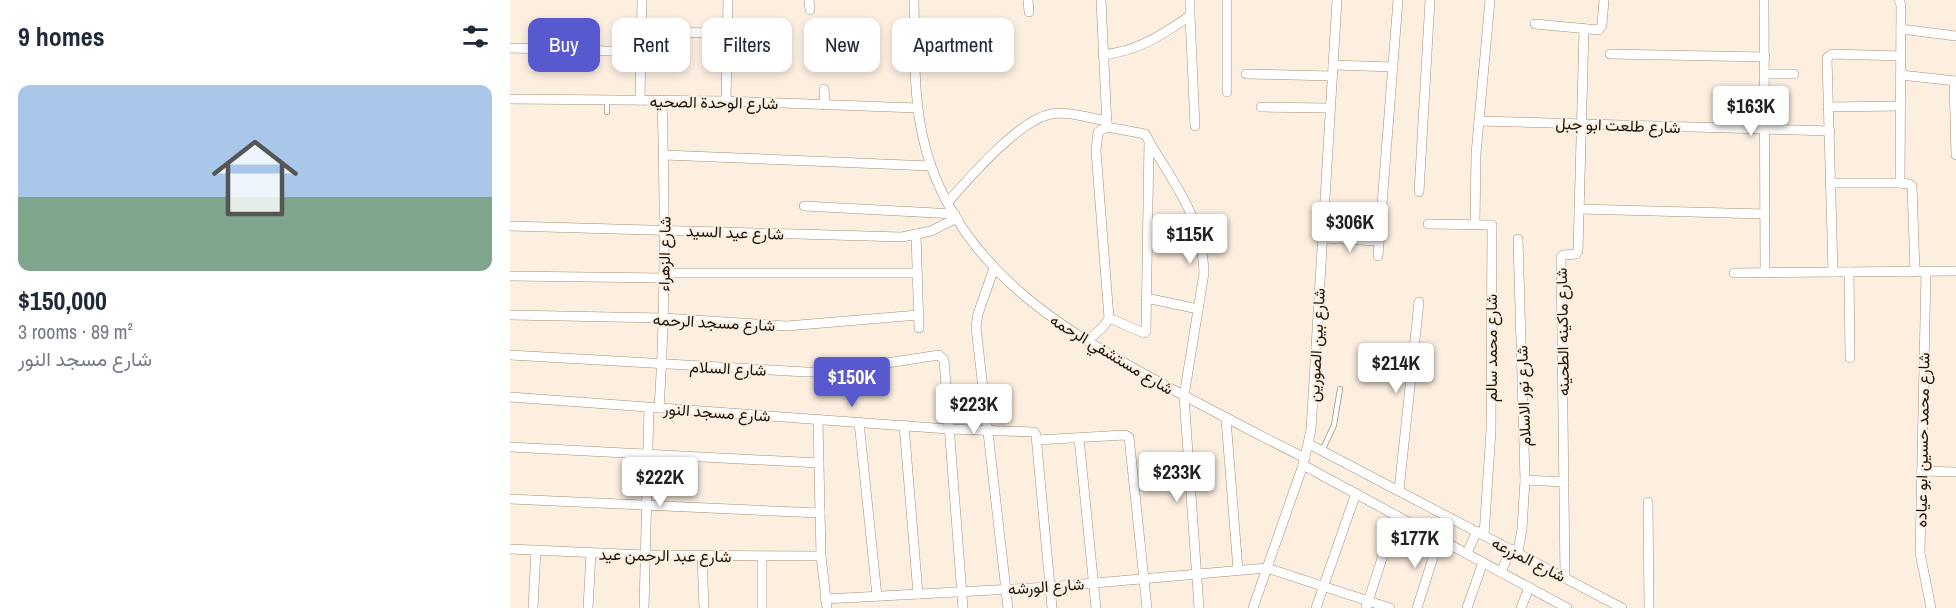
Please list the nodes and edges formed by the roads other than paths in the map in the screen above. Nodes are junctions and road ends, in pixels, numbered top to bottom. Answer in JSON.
{"nodes":[{"id":1,"x":642,"y":0,"type":"edge"},
{"id":2,"x":728,"y":0,"type":"edge"},
{"id":3,"x":914,"y":0,"type":"edge"},
{"id":4,"x":1029,"y":0,"type":"edge"},
{"id":5,"x":1101,"y":0,"type":"edge"},
{"id":6,"x":1190,"y":0,"type":"edge"},
{"id":7,"x":1227,"y":0,"type":"edge"},
{"id":8,"x":1337,"y":0,"type":"edge"},
{"id":9,"x":1398,"y":0,"type":"edge"},
{"id":10,"x":1430,"y":0,"type":"edge"},
{"id":11,"x":1490,"y":0,"type":"edge"},
{"id":12,"x":1604,"y":0,"type":"edge"},
{"id":13,"x":1764,"y":0,"type":"edge"},
{"id":14,"x":1899,"y":0,"type":"edge"},
{"id":15,"x":1029,"y":12,"type":"dead end"},
{"id":16,"x":1190,"y":16,"type":"junction"},
{"id":17,"x":641,"y":18,"type":"edge"},
{"id":18,"x":728,"y":18,"type":"edge"},
{"id":19,"x":1535,"y":24,"type":"dead end"},
{"id":20,"x":1584,"y":29,"type":"junction"},
{"id":21,"x":1901,"y":29,"type":"junction"},
{"id":22,"x":1956,"y":36,"type":"edge"},
{"id":23,"x":510,"y":48,"type":"edge"},
{"id":24,"x":612,"y":51,"type":"edge"},
{"id":25,"x":1610,"y":54,"type":"dead end"},
{"id":26,"x":1103,"y":55,"type":"junction"},
{"id":27,"x":1901,"y":56,"type":"junction"},
{"id":28,"x":1765,"y":57,"type":"junction"},
{"id":29,"x":1333,"y":64,"type":"junction"},
{"id":30,"x":1393,"y":67,"type":"junction"},
{"id":31,"x":641,"y":72,"type":"edge"},
{"id":32,"x":727,"y":72,"type":"edge"},
{"id":33,"x":1246,"y":74,"type":"dead end"},
{"id":34,"x":1765,"y":74,"type":"junction"},
{"id":35,"x":1794,"y":74,"type":"dead end"},
{"id":36,"x":1901,"y":75,"type":"junction"},
{"id":37,"x":1332,"y":76,"type":"junction"},
{"id":38,"x":1955,"y":81,"type":"edge"},
{"id":39,"x":824,"y":89,"type":"dead end"},
{"id":40,"x":1227,"y":92,"type":"dead end"},
{"id":41,"x":510,"y":99,"type":"edge"},
{"id":42,"x":607,"y":100,"type":"junction"},
{"id":43,"x":640,"y":100,"type":"junction"},
{"id":44,"x":662,"y":100,"type":"junction"},
{"id":45,"x":726,"y":101,"type":"junction"},
{"id":46,"x":825,"y":105,"type":"junction"},
{"id":47,"x":1900,"y":106,"type":"junction"},
{"id":48,"x":1261,"y":107,"type":"dead end"},
{"id":49,"x":1828,"y":107,"type":"junction"},
{"id":50,"x":917,"y":108,"type":"junction"},
{"id":51,"x":1330,"y":108,"type":"junction"},
{"id":52,"x":607,"y":112,"type":"dead end"},
{"id":53,"x":1479,"y":121,"type":"junction"},
{"id":54,"x":1107,"y":124,"type":"junction"},
{"id":55,"x":1582,"y":124,"type":"junction"},
{"id":56,"x":1195,"y":126,"type":"dead end"},
{"id":57,"x":1764,"y":129,"type":"junction"},
{"id":58,"x":1830,"y":131,"type":"junction"},
{"id":59,"x":1149,"y":141,"type":"junction"},
{"id":60,"x":664,"y":155,"type":"junction"},
{"id":61,"x":1956,"y":155,"type":"edge"},
{"id":62,"x":931,"y":166,"type":"junction"},
{"id":63,"x":1830,"y":183,"type":"junction"},
{"id":64,"x":1900,"y":183,"type":"junction"},
{"id":65,"x":1419,"y":192,"type":"dead end"},
{"id":66,"x":948,"y":202,"type":"junction"},
{"id":67,"x":804,"y":206,"type":"dead end"},
{"id":68,"x":1579,"y":209,"type":"junction"},
{"id":69,"x":1765,"y":214,"type":"junction"},
{"id":70,"x":956,"y":216,"type":"junction"},
{"id":71,"x":1428,"y":224,"type":"dead end"},
{"id":72,"x":1475,"y":224,"type":"junction"},
{"id":73,"x":510,"y":226,"type":"edge"},
{"id":74,"x":665,"y":230,"type":"junction"},
{"id":75,"x":916,"y":234,"type":"junction"},
{"id":76,"x":1322,"y":238,"type":"junction"},
{"id":77,"x":1518,"y":239,"type":"dead end"},
{"id":78,"x":1379,"y":241,"type":"junction"},
{"id":79,"x":1378,"y":256,"type":"dead end"},
{"id":80,"x":994,"y":268,"type":"junction"},
{"id":81,"x":1833,"y":272,"type":"junction"},
{"id":82,"x":1849,"y":272,"type":"junction"},
{"id":83,"x":1915,"y":272,"type":"junction"},
{"id":84,"x":1926,"y":272,"type":"junction"},
{"id":85,"x":1956,"y":272,"type":"edge"},
{"id":86,"x":917,"y":273,"type":"junction"},
{"id":87,"x":1734,"y":273,"type":"dead end"},
{"id":88,"x":1765,"y":273,"type":"junction"},
{"id":89,"x":664,"y":275,"type":"junction"},
{"id":90,"x":510,"y":276,"type":"edge"},
{"id":91,"x":1146,"y":298,"type":"junction"},
{"id":92,"x":1419,"y":302,"type":"dead end"},
{"id":93,"x":1198,"y":309,"type":"junction"},
{"id":94,"x":510,"y":315,"type":"edge"},
{"id":95,"x":918,"y":315,"type":"junction"},
{"id":96,"x":663,"y":318,"type":"junction"},
{"id":97,"x":1110,"y":318,"type":"junction"},
{"id":98,"x":919,"y":328,"type":"dead end"},
{"id":99,"x":1087,"y":341,"type":"junction"},
{"id":100,"x":510,"y":355,"type":"edge"},
{"id":101,"x":1850,"y":358,"type":"dead end"},
{"id":102,"x":662,"y":365,"type":"junction"},
{"id":103,"x":1340,"y":389,"type":"dead end"},
{"id":104,"x":1184,"y":396,"type":"junction"},
{"id":105,"x":510,"y":397,"type":"edge"},
{"id":106,"x":654,"y":408,"type":"junction"},
{"id":107,"x":818,"y":419,"type":"junction"},
{"id":108,"x":1226,"y":419,"type":"junction"},
{"id":109,"x":859,"y":422,"type":"junction"},
{"id":110,"x":904,"y":426,"type":"junction"},
{"id":111,"x":948,"y":429,"type":"junction"},
{"id":112,"x":987,"y":430,"type":"junction"},
{"id":113,"x":1036,"y":438,"type":"junction"},
{"id":114,"x":1079,"y":438,"type":"junction"},
{"id":115,"x":1309,"y":444,"type":"junction"},
{"id":116,"x":510,"y":447,"type":"edge"},
{"id":117,"x":1322,"y":451,"type":"junction"},
{"id":118,"x":647,"y":454,"type":"junction"},
{"id":119,"x":1304,"y":461,"type":"junction"},
{"id":120,"x":819,"y":463,"type":"junction"},
{"id":121,"x":1922,"y":471,"type":"junction"},
{"id":122,"x":1956,"y":471,"type":"edge"},
{"id":123,"x":1525,"y":480,"type":"junction"},
{"id":124,"x":1564,"y":482,"type":"junction"},
{"id":125,"x":1399,"y":490,"type":"junction"},
{"id":126,"x":1356,"y":493,"type":"junction"},
{"id":127,"x":510,"y":500,"type":"edge"},
{"id":128,"x":1648,"y":502,"type":"dead end"},
{"id":129,"x":646,"y":504,"type":"junction"},
{"id":130,"x":820,"y":513,"type":"junction"},
{"id":131,"x":1396,"y":515,"type":"junction"},
{"id":132,"x":1480,"y":533,"type":"junction"},
{"id":133,"x":1439,"y":538,"type":"junction"},
{"id":134,"x":510,"y":549,"type":"edge"},
{"id":135,"x":536,"y":550,"type":"junction"},
{"id":136,"x":1515,"y":551,"type":"junction"},
{"id":137,"x":591,"y":553,"type":"junction"},
{"id":138,"x":1467,"y":553,"type":"junction"},
{"id":139,"x":645,"y":555,"type":"junction"},
{"id":140,"x":702,"y":556,"type":"junction"},
{"id":141,"x":821,"y":556,"type":"junction"},
{"id":142,"x":762,"y":557,"type":"junction"},
{"id":143,"x":1483,"y":562,"type":"junction"},
{"id":144,"x":1267,"y":568,"type":"junction"},
{"id":145,"x":1238,"y":570,"type":"junction"},
{"id":146,"x":1501,"y":572,"type":"junction"},
{"id":147,"x":1196,"y":573,"type":"junction"},
{"id":148,"x":1564,"y":577,"type":"junction"},
{"id":149,"x":1144,"y":578,"type":"junction"},
{"id":150,"x":1094,"y":583,"type":"junction"},
{"id":151,"x":1323,"y":586,"type":"junction"},
{"id":152,"x":1049,"y":587,"type":"junction"},
{"id":153,"x":1530,"y":587,"type":"junction"},
{"id":154,"x":1006,"y":589,"type":"junction"},
{"id":155,"x":961,"y":592,"type":"junction"},
{"id":156,"x":918,"y":594,"type":"junction"},
{"id":157,"x":877,"y":596,"type":"junction"},
{"id":158,"x":826,"y":603,"type":"edge"},
{"id":159,"x":1367,"y":604,"type":"edge"},
{"id":160,"x":1932,"y":607,"type":"edge"},
{"id":161,"x":532,"y":608,"type":"edge"},
{"id":162,"x":588,"y":608,"type":"edge"},
{"id":163,"x":644,"y":608,"type":"edge"},
{"id":164,"x":704,"y":608,"type":"edge"},
{"id":165,"x":762,"y":608,"type":"edge"},
{"id":166,"x":963,"y":608,"type":"edge"},
{"id":167,"x":1008,"y":608,"type":"edge"},
{"id":168,"x":1052,"y":608,"type":"edge"},
{"id":169,"x":1096,"y":608,"type":"edge"},
{"id":170,"x":1146,"y":608,"type":"edge"},
{"id":171,"x":1199,"y":608,"type":"edge"},
{"id":172,"x":1253,"y":608,"type":"edge"},
{"id":173,"x":1316,"y":608,"type":"edge"},
{"id":174,"x":1390,"y":608,"type":"edge"},
{"id":175,"x":1417,"y":608,"type":"edge"},
{"id":176,"x":1467,"y":608,"type":"edge"},
{"id":177,"x":1521,"y":608,"type":"edge"},
{"id":178,"x":1568,"y":608,"type":"edge"},
{"id":179,"x":1622,"y":608,"type":"edge"},
{"id":180,"x":1649,"y":608,"type":"edge"}],
"edges":[{"from":1,"to":17,"type":"street"},
{"from":2,"to":18,"type":"street"},
{"from":3,"to":50,"type":"street","name":"شارع مستشفي الرحمه"},
{"from":4,"to":15,"type":"street"},
{"from":5,"to":26,"type":"street"},
{"from":6,"to":16,"type":"street"},
{"from":7,"to":40,"type":"street"},
{"from":8,"to":29,"type":"street","name":"شارع بين الصورين"},
{"from":9,"to":30,"type":"street"},
{"from":10,"to":65,"type":"street"},
{"from":11,"to":53,"type":"street"},
{"from":12,"to":20,"type":"street"},
{"from":13,"to":28,"type":"street"},
{"from":14,"to":21,"type":"street"},
{"from":16,"to":26,"type":"street"},
{"from":16,"to":56,"type":"street"},
{"from":19,"to":20,"type":"street"},
{"from":20,"to":55,"type":"street","name":"شارع ماكينه الطحينه"},
{"from":21,"to":22,"type":"street"},
{"from":21,"to":27,"type":"street"},
{"from":23,"to":24,"type":"street"},
{"from":25,"to":28,"type":"street"},
{"from":26,"to":54,"type":"street"},
{"from":27,"to":36,"type":"street"},
{"from":27,"to":49,"type":"street"},
{"from":28,"to":34,"type":"street"},
{"from":29,"to":30,"type":"street"},
{"from":29,"to":37,"type":"street","name":"شارع بين الصورين"},
{"from":30,"to":78,"type":"street"},
{"from":31,"to":43,"type":"street"},
{"from":32,"to":45,"type":"street"},
{"from":33,"to":37,"type":"street"},
{"from":34,"to":35,"type":"street"},
{"from":34,"to":57,"type":"street"},
{"from":36,"to":38,"type":"street"},
{"from":36,"to":47,"type":"street"},
{"from":37,"to":51,"type":"street","name":"شارع بين الصورين"},
{"from":38,"to":61,"type":"street"},
{"from":39,"to":46,"type":"street"},
{"from":41,"to":42,"type":"street","name":"شارع الوحدة الصحيه"},
{"from":42,"to":43,"type":"street","name":"شارع الوحدة الصحيه"},
{"from":42,"to":52,"type":"lane"},
{"from":43,"to":44,"type":"street","name":"شارع الوحدة الصحيه"},
{"from":44,"to":45,"type":"street","name":"شارع الوحدة الصحيه"},
{"from":44,"to":60,"type":"street","name":"شارع الزهراء"},
{"from":45,"to":46,"type":"street","name":"شارع الوحدة الصحيه"},
{"from":46,"to":50,"type":"street","name":"شارع الوحدة الصحيه"},
{"from":47,"to":49,"type":"street"},
{"from":47,"to":64,"type":"street"},
{"from":48,"to":51,"type":"street"},
{"from":49,"to":58,"type":"street"},
{"from":50,"to":62,"type":"street","name":"شارع مستشفي الرحمه"},
{"from":51,"to":76,"type":"street","name":"شارع بين الصورين"},
{"from":53,"to":55,"type":"street","name":"شارع طلعت ابو جبل"},
{"from":53,"to":72,"type":"street"},
{"from":54,"to":59,"type":"street"},
{"from":54,"to":66,"type":"street"},
{"from":54,"to":97,"type":"street"},
{"from":55,"to":57,"type":"street","name":"شارع طلعت ابو جبل"},
{"from":55,"to":68,"type":"street","name":"شارع ماكينه الطحينه"},
{"from":57,"to":58,"type":"street","name":"شارع طلعت ابو جبل"},
{"from":57,"to":69,"type":"street"},
{"from":58,"to":63,"type":"street"},
{"from":59,"to":91,"type":"street"},
{"from":59,"to":93,"type":"street"},
{"from":60,"to":62,"type":"street"},
{"from":60,"to":74,"type":"street","name":"شارع الزهراء"},
{"from":62,"to":66,"type":"street","name":"شارع مستشفي الرحمه"},
{"from":63,"to":64,"type":"street"},
{"from":63,"to":81,"type":"street"},
{"from":64,"to":83,"type":"street"},
{"from":66,"to":70,"type":"street","name":"شارع مستشفي الرحمه"},
{"from":67,"to":70,"type":"street"},
{"from":68,"to":69,"type":"street"},
{"from":68,"to":124,"type":"street","name":"شارع ماكينه الطحينه"},
{"from":69,"to":88,"type":"street"},
{"from":70,"to":75,"type":"street","name":"شارع عيد السيد"},
{"from":70,"to":80,"type":"street","name":"شارع مستشفي الرحمه"},
{"from":71,"to":72,"type":"street"},
{"from":72,"to":132,"type":"street","name":"شارع محمد سالم"},
{"from":73,"to":74,"type":"street","name":"شارع عيد السيد"},
{"from":74,"to":75,"type":"street","name":"شارع عيد السيد"},
{"from":74,"to":89,"type":"street","name":"شارع الزهراء"},
{"from":75,"to":86,"type":"street"},
{"from":76,"to":78,"type":"street"},
{"from":76,"to":115,"type":"street","name":"شارع بين الصورين"},
{"from":77,"to":123,"type":"street","name":"شارع نور الاسلام"},
{"from":78,"to":79,"type":"street"},
{"from":80,"to":99,"type":"street","name":"شارع مستشفي الرحمه"},
{"from":80,"to":112,"type":"street"},
{"from":81,"to":82,"type":"street"},
{"from":81,"to":88,"type":"street"},
{"from":82,"to":83,"type":"street"},
{"from":82,"to":101,"type":"street"},
{"from":83,"to":84,"type":"street"},
{"from":84,"to":85,"type":"street"},
{"from":84,"to":121,"type":"street","name":"شارع محمد حسين ابو عياده"},
{"from":86,"to":89,"type":"street"},
{"from":86,"to":95,"type":"street"},
{"from":87,"to":88,"type":"street"},
{"from":89,"to":90,"type":"street"},
{"from":89,"to":96,"type":"street","name":"شارع الزهراء"},
{"from":91,"to":93,"type":"street"},
{"from":91,"to":97,"type":"street"},
{"from":92,"to":125,"type":"street"},
{"from":93,"to":104,"type":"street"},
{"from":94,"to":96,"type":"street","name":"شارع مسجد الرحمه"},
{"from":95,"to":96,"type":"street","name":"شارع مسجد الرحمه"},
{"from":95,"to":98,"type":"street"},
{"from":96,"to":102,"type":"street","name":"شارع الزهراء"},
{"from":97,"to":99,"type":"street"},
{"from":99,"to":104,"type":"street","name":"شارع مستشفي الرحمه"},
{"from":100,"to":102,"type":"street","name":"شارع السلام"},
{"from":102,"to":106,"type":"street","name":"شارع الزهراء"},
{"from":102,"to":111,"type":"street","name":"شارع السلام"},
{"from":103,"to":117,"type":"lane"},
{"from":104,"to":108,"type":"street","name":"شارع مستشفي الرحمه"},
{"from":104,"to":147,"type":"street"},
{"from":105,"to":106,"type":"street","name":"شارع مسجد النور"},
{"from":106,"to":107,"type":"street","name":"شارع مسجد النور"},
{"from":106,"to":118,"type":"street","name":"شارع الزهراء"},
{"from":107,"to":109,"type":"street","name":"شارع مسجد النور"},
{"from":107,"to":120,"type":"street"},
{"from":108,"to":119,"type":"street","name":"شارع مستشفي الرحمه"},
{"from":108,"to":145,"type":"street"},
{"from":109,"to":110,"type":"street","name":"شارع مسجد النور"},
{"from":109,"to":157,"type":"street"},
{"from":110,"to":111,"type":"street","name":"شارع مسجد النور"},
{"from":110,"to":156,"type":"street"},
{"from":111,"to":112,"type":"street","name":"شارع مسجد النور"},
{"from":111,"to":155,"type":"street"},
{"from":112,"to":113,"type":"street","name":"شارع مسجد النور"},
{"from":112,"to":154,"type":"street"},
{"from":113,"to":114,"type":"street","name":"شارع مسجد النور"},
{"from":113,"to":152,"type":"street"},
{"from":114,"to":149,"type":"street","name":"شارع مسجد النور"},
{"from":114,"to":150,"type":"street"},
{"from":115,"to":117,"type":"street","name":"شارع المزرعه"},
{"from":115,"to":119,"type":"street","name":"شارع بين الصورين"},
{"from":116,"to":118,"type":"street"},
{"from":117,"to":125,"type":"street","name":"شارع المزرعه"},
{"from":118,"to":120,"type":"street"},
{"from":118,"to":129,"type":"street","name":"شارع الزهراء"},
{"from":119,"to":126,"type":"street","name":"شارع المزرعه"},
{"from":119,"to":144,"type":"street","name":"شارع بين الصورين"},
{"from":120,"to":130,"type":"street"},
{"from":121,"to":122,"type":"street"},
{"from":121,"to":160,"type":"street","name":"شارع محمد حسين ابو عياده"},
{"from":123,"to":124,"type":"street"},
{"from":123,"to":136,"type":"street","name":"شارع نور الاسلام"},
{"from":124,"to":148,"type":"street","name":"شارع ماكينه الطحينه"},
{"from":125,"to":132,"type":"street","name":"شارع المزرعه"},
{"from":126,"to":131,"type":"street","name":"شارع المزرعه"},
{"from":126,"to":151,"type":"street"},
{"from":127,"to":129,"type":"street"},
{"from":128,"to":180,"type":"street"},
{"from":129,"to":130,"type":"street"},
{"from":129,"to":139,"type":"street","name":"شارع الزهراء"},
{"from":130,"to":141,"type":"street"},
{"from":131,"to":133,"type":"street","name":"شارع المزرعه"},
{"from":131,"to":159,"type":"street"},
{"from":132,"to":136,"type":"street","name":"شارع المزرعه"},
{"from":132,"to":138,"type":"street"},
{"from":133,"to":138,"type":"street","name":"شارع المزرعه"},
{"from":133,"to":175,"type":"street"},
{"from":134,"to":135,"type":"street","name":"شارع عبد الرحمن عيد"},
{"from":135,"to":137,"type":"street","name":"شارع عبد الرحمن عيد"},
{"from":135,"to":161,"type":"street"},
{"from":136,"to":146,"type":"street","name":"شارع نور الاسلام"},
{"from":136,"to":148,"type":"street","name":"شارع المزرعه"},
{"from":137,"to":139,"type":"street","name":"شارع عبد الرحمن عيد"},
{"from":137,"to":162,"type":"street"},
{"from":138,"to":143,"type":"street","name":"شارع المزرعه"},
{"from":139,"to":140,"type":"street","name":"شارع عبد الرحمن عيد"},
{"from":139,"to":163,"type":"street","name":"شارع الزهراء"},
{"from":140,"to":142,"type":"street","name":"شارع عبد الرحمن عيد"},
{"from":140,"to":164,"type":"street"},
{"from":141,"to":142,"type":"street","name":"شارع عبد الرحمن عيد"},
{"from":141,"to":158,"type":"street"},
{"from":142,"to":165,"type":"street"},
{"from":143,"to":146,"type":"street","name":"شارع المزرعه"},
{"from":143,"to":176,"type":"street"},
{"from":144,"to":145,"type":"street","name":"شارع الورشه"},
{"from":144,"to":151,"type":"street"},
{"from":144,"to":172,"type":"street","name":"شارع بين الصورين"},
{"from":145,"to":147,"type":"street","name":"شارع الورشه"},
{"from":146,"to":153,"type":"street","name":"شارع المزرعه"},
{"from":147,"to":149,"type":"street","name":"شارع الورشه"},
{"from":147,"to":171,"type":"street"},
{"from":148,"to":179,"type":"street","name":"شارع المزرعه"},
{"from":149,"to":150,"type":"street","name":"شارع الورشه"},
{"from":149,"to":170,"type":"street"},
{"from":150,"to":152,"type":"street","name":"شارع الورشه"},
{"from":150,"to":169,"type":"street"},
{"from":151,"to":159,"type":"street"},
{"from":151,"to":173,"type":"street"},
{"from":152,"to":154,"type":"street","name":"شارع الورشه"},
{"from":152,"to":168,"type":"street"},
{"from":153,"to":177,"type":"street"},
{"from":153,"to":178,"type":"street","name":"شارع المزرعه"},
{"from":154,"to":155,"type":"street","name":"شارع الورشه"},
{"from":154,"to":167,"type":"street"},
{"from":155,"to":156,"type":"street","name":"شارع الورشه"},
{"from":155,"to":166,"type":"street"},
{"from":156,"to":157,"type":"street","name":"شارع الورشه"},
{"from":157,"to":158,"type":"street","name":"شارع الورشه"},
{"from":159,"to":174,"type":"street"}]}
